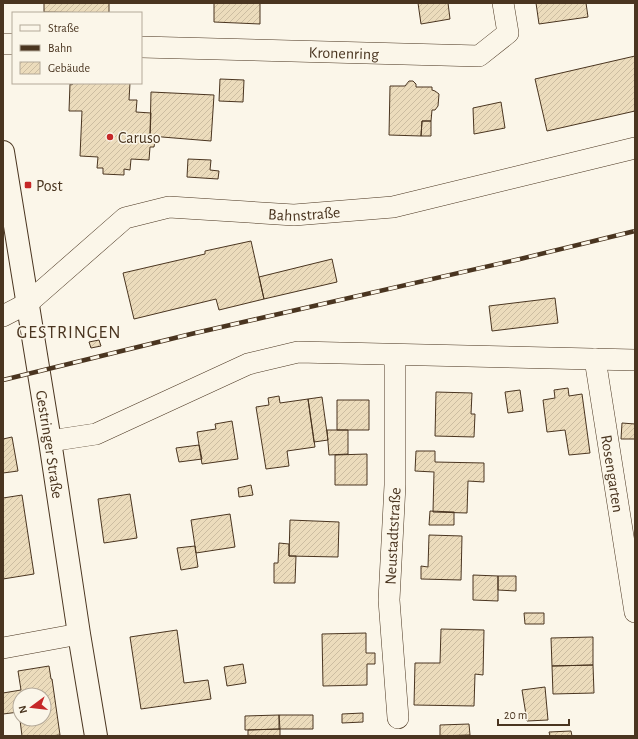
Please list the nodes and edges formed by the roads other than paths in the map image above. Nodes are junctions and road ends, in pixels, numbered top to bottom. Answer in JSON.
{"nodes":[{"id":1,"x":503,"y":3,"type":"edge"},
{"id":2,"x":142,"y":47,"type":"edge"},
{"id":3,"x":635,"y":148,"type":"edge"},
{"id":4,"x":3,"y":152,"type":"edge"},
{"id":5,"x":28,"y":303,"type":"junction"},
{"id":6,"x":3,"y":316,"type":"edge"},
{"id":7,"x":395,"y":355,"type":"junction"},
{"id":8,"x":595,"y":359,"type":"junction"},
{"id":9,"x":635,"y":360,"type":"edge"},
{"id":10,"x":50,"y":441,"type":"junction"},
{"id":11,"x":635,"y":612,"type":"edge"},
{"id":12,"x":79,"y":634,"type":"junction"},
{"id":13,"x":3,"y":648,"type":"edge"},
{"id":14,"x":398,"y":718,"type":"dead end"},
{"id":15,"x":96,"y":736,"type":"edge"}],
"edges":[{"from":1,"to":2,"type":"street","name":"Kronenring"},
{"from":3,"to":5,"type":"street","name":"Bahnstraße"},
{"from":4,"to":5,"type":"main road","name":"Gestringer Straße"},
{"from":5,"to":6,"type":"street","name":"Bahnstraße"},
{"from":5,"to":10,"type":"main road","name":"Gestringer Straße"},
{"from":7,"to":8,"type":"street"},
{"from":7,"to":10,"type":"street"},
{"from":7,"to":14,"type":"street","name":"Neustadtstraße"},
{"from":8,"to":9,"type":"street"},
{"from":8,"to":11,"type":"street","name":"Rosengarten"},
{"from":10,"to":12,"type":"main road","name":"Gestringer Straße"},
{"from":12,"to":13,"type":"street"},
{"from":12,"to":15,"type":"main road","name":"Gestringer Straße"}]}
